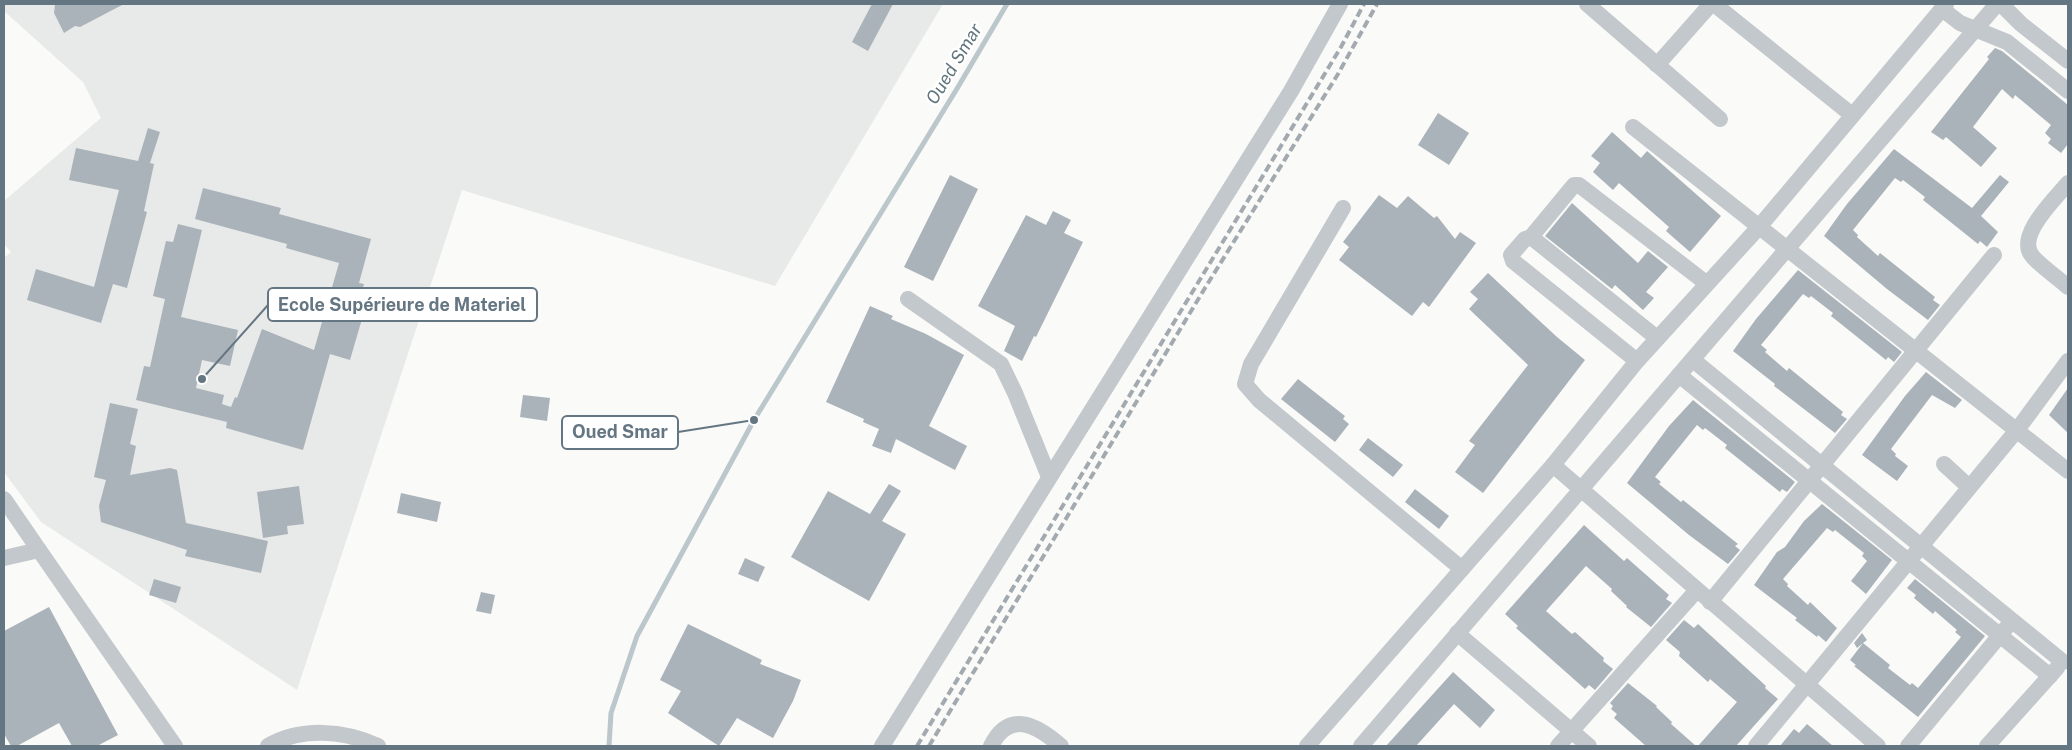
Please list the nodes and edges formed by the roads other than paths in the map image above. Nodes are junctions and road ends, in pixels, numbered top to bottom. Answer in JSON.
{"nodes":[{"id":1,"x":1340,"y":4,"type":"edge"},
{"id":2,"x":1587,"y":4,"type":"edge"},
{"id":3,"x":1712,"y":4,"type":"edge"},
{"id":4,"x":1997,"y":4,"type":"edge"},
{"id":5,"x":2001,"y":4,"type":"edge"},
{"id":6,"x":1944,"y":6,"type":"edge"},
{"id":7,"x":1977,"y":29,"type":"junction"},
{"id":8,"x":2068,"y":61,"type":"edge"},
{"id":9,"x":1658,"y":65,"type":"junction"},
{"id":10,"x":2068,"y":91,"type":"edge"},
{"id":11,"x":1852,"y":115,"type":"junction"},
{"id":12,"x":1720,"y":119,"type":"dead end"},
{"id":13,"x":1633,"y":127,"type":"dead end"},
{"id":14,"x":2068,"y":183,"type":"edge"},
{"id":15,"x":1343,"y":208,"type":"dead end"},
{"id":16,"x":1759,"y":227,"type":"junction"},
{"id":17,"x":1531,"y":237,"type":"junction"},
{"id":18,"x":1787,"y":249,"type":"junction"},
{"id":19,"x":1994,"y":255,"type":"dead end"},
{"id":20,"x":1706,"y":283,"type":"junction"},
{"id":21,"x":2068,"y":287,"type":"edge"},
{"id":22,"x":908,"y":298,"type":"dead end"},
{"id":23,"x":1657,"y":338,"type":"junction"},
{"id":24,"x":1917,"y":350,"type":"junction"},
{"id":25,"x":1694,"y":360,"type":"junction"},
{"id":26,"x":1637,"y":361,"type":"junction"},
{"id":27,"x":2068,"y":361,"type":"edge"},
{"id":28,"x":1679,"y":375,"type":"junction"},
{"id":29,"x":2017,"y":430,"type":"junction"},
{"id":30,"x":1944,"y":464,"type":"dead end"},
{"id":31,"x":1553,"y":465,"type":"junction"},
{"id":32,"x":1822,"y":465,"type":"junction"},
{"id":33,"x":2068,"y":472,"type":"edge"},
{"id":34,"x":1049,"y":477,"type":"junction"},
{"id":35,"x":1810,"y":481,"type":"junction"},
{"id":36,"x":1970,"y":486,"type":"junction"},
{"id":37,"x":1581,"y":489,"type":"junction"},
{"id":38,"x":4,"y":499,"type":"edge"},
{"id":39,"x":1920,"y":546,"type":"junction"},
{"id":40,"x":40,"y":550,"type":"junction"},
{"id":41,"x":4,"y":558,"type":"edge"},
{"id":42,"x":1908,"y":561,"type":"junction"},
{"id":43,"x":1462,"y":569,"type":"junction"},
{"id":44,"x":1697,"y":590,"type":"junction"},
{"id":45,"x":1710,"y":602,"type":"junction"},
{"id":46,"x":2012,"y":620,"type":"junction"},
{"id":47,"x":1457,"y":633,"type":"junction"},
{"id":48,"x":2000,"y":636,"type":"junction"},
{"id":49,"x":2066,"y":659,"type":"edge"},
{"id":50,"x":2050,"y":676,"type":"junction"},
{"id":51,"x":1806,"y":685,"type":"junction"},
{"id":52,"x":1572,"y":731,"type":"junction"},
{"id":53,"x":175,"y":746,"type":"edge"},
{"id":54,"x":268,"y":746,"type":"edge"},
{"id":55,"x":378,"y":746,"type":"edge"},
{"id":56,"x":882,"y":746,"type":"edge"},
{"id":57,"x":991,"y":746,"type":"edge"},
{"id":58,"x":1061,"y":746,"type":"edge"},
{"id":59,"x":1307,"y":746,"type":"edge"},
{"id":60,"x":1361,"y":746,"type":"edge"},
{"id":61,"x":1558,"y":746,"type":"edge"},
{"id":62,"x":1589,"y":746,"type":"edge"},
{"id":63,"x":1756,"y":746,"type":"edge"},
{"id":64,"x":1878,"y":746,"type":"edge"},
{"id":65,"x":1908,"y":746,"type":"edge"},
{"id":66,"x":1987,"y":746,"type":"edge"}],
"edges":[{"from":1,"to":34,"type":"street"},
{"from":2,"to":9,"type":"street"},
{"from":3,"to":9,"type":"street"},
{"from":3,"to":11,"type":"street"},
{"from":4,"to":7,"type":"street"},
{"from":5,"to":8,"type":"street"},
{"from":6,"to":7,"type":"street"},
{"from":6,"to":11,"type":"street"},
{"from":7,"to":10,"type":"street"},
{"from":7,"to":18,"type":"street"},
{"from":9,"to":12,"type":"street"},
{"from":11,"to":16,"type":"street"},
{"from":13,"to":16,"type":"street"},
{"from":14,"to":21,"type":"street"},
{"from":15,"to":43,"type":"street"},
{"from":16,"to":18,"type":"street"},
{"from":16,"to":20,"type":"street"},
{"from":17,"to":20,"type":"street"},
{"from":17,"to":23,"type":"street"},
{"from":17,"to":26,"type":"street"},
{"from":18,"to":24,"type":"street"},
{"from":18,"to":25,"type":"street"},
{"from":19,"to":24,"type":"street"},
{"from":20,"to":23,"type":"street"},
{"from":22,"to":34,"type":"street"},
{"from":23,"to":26,"type":"street"},
{"from":24,"to":29,"type":"street"},
{"from":24,"to":32,"type":"street"},
{"from":25,"to":28,"type":"street"},
{"from":25,"to":32,"type":"street"},
{"from":26,"to":31,"type":"street"},
{"from":27,"to":29,"type":"street"},
{"from":28,"to":35,"type":"street"},
{"from":28,"to":37,"type":"street"},
{"from":29,"to":33,"type":"street"},
{"from":29,"to":36,"type":"street"},
{"from":30,"to":36,"type":"street"},
{"from":31,"to":37,"type":"street"},
{"from":31,"to":43,"type":"street"},
{"from":32,"to":35,"type":"street"},
{"from":32,"to":39,"type":"street"},
{"from":34,"to":56,"type":"street"},
{"from":35,"to":42,"type":"street"},
{"from":35,"to":45,"type":"street"},
{"from":36,"to":39,"type":"street"},
{"from":37,"to":44,"type":"street"},
{"from":37,"to":47,"type":"street"},
{"from":38,"to":40,"type":"street"},
{"from":39,"to":42,"type":"street"},
{"from":39,"to":46,"type":"street"},
{"from":40,"to":41,"type":"street"},
{"from":40,"to":53,"type":"street"},
{"from":42,"to":48,"type":"street"},
{"from":42,"to":51,"type":"street"},
{"from":43,"to":59,"type":"street"},
{"from":44,"to":45,"type":"street"},
{"from":44,"to":52,"type":"street"},
{"from":45,"to":51,"type":"street"},
{"from":46,"to":48,"type":"street"},
{"from":46,"to":49,"type":"street"},
{"from":47,"to":52,"type":"street"},
{"from":47,"to":60,"type":"street"},
{"from":48,"to":50,"type":"street"},
{"from":48,"to":65,"type":"street"},
{"from":49,"to":50,"type":"street"},
{"from":50,"to":66,"type":"street"},
{"from":51,"to":63,"type":"street"},
{"from":51,"to":64,"type":"street"},
{"from":52,"to":61,"type":"street"},
{"from":52,"to":62,"type":"street"},
{"from":54,"to":55,"type":"street"},
{"from":57,"to":58,"type":"street"}]}
